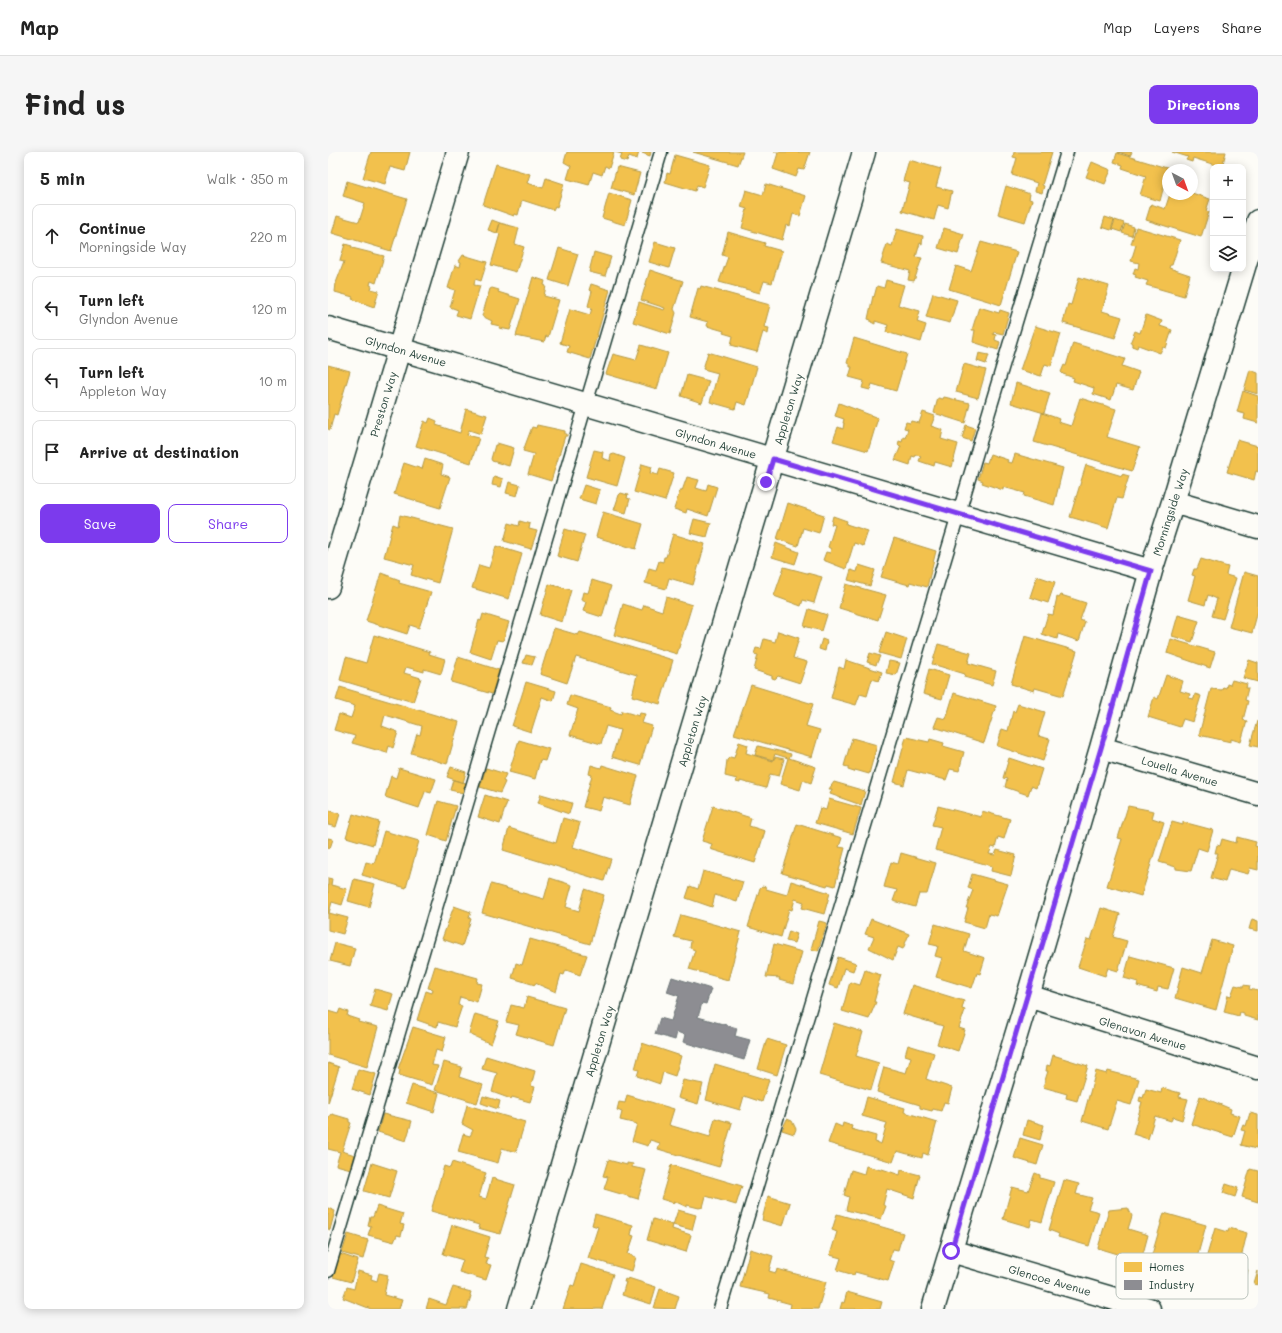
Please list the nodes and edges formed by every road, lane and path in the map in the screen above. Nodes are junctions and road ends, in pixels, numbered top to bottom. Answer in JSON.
{"nodes":[{"id":1,"x":458,"y":152,"type":"edge"},
{"id":2,"x":661,"y":152,"type":"edge"},
{"id":3,"x":864,"y":152,"type":"edge"},
{"id":4,"x":1067,"y":152,"type":"edge"},
{"id":5,"x":1258,"y":221,"type":"edge"},
{"id":6,"x":1253,"y":258,"type":"edge"},
{"id":7,"x":328,"y":328,"type":"edge"},
{"id":8,"x":399,"y":349,"type":"junction"},
{"id":9,"x":585,"y":404,"type":"junction"},
{"id":10,"x":773,"y":459,"type":"junction"},
{"id":11,"x":1173,"y":502,"type":"junction"},
{"id":12,"x":958,"y":514,"type":"junction"},
{"id":13,"x":1258,"y":527,"type":"edge"},
{"id":14,"x":1151,"y":571,"type":"junction"},
{"id":15,"x":328,"y":587,"type":"edge"},
{"id":16,"x":1101,"y":748,"type":"junction"},
{"id":17,"x":1258,"y":794,"type":"edge"},
{"id":18,"x":1028,"y":996,"type":"junction"},
{"id":19,"x":1258,"y":1068,"type":"edge"},
{"id":20,"x":951,"y":1251,"type":"junction"},
{"id":21,"x":328,"y":1271,"type":"edge"},
{"id":22,"x":519,"y":1309,"type":"edge"},
{"id":23,"x":720,"y":1309,"type":"edge"},
{"id":24,"x":933,"y":1309,"type":"edge"},
{"id":25,"x":1148,"y":1309,"type":"edge"}],
"edges":[{"from":1,"to":8,"type":"street","name":"Preston Way"},
{"from":2,"to":9,"type":"lane"},
{"from":3,"to":10,"type":"street","name":"Appleton Way"},
{"from":4,"to":12,"type":"lane"},
{"from":5,"to":6,"type":"street","name":"Morningside Way"},
{"from":6,"to":11,"type":"street","name":"Morningside Way"},
{"from":7,"to":8,"type":"street","name":"Glyndon Avenue"},
{"from":8,"to":9,"type":"street","name":"Glyndon Avenue"},
{"from":8,"to":15,"type":"street","name":"Preston Way"},
{"from":9,"to":10,"type":"street","name":"Glyndon Avenue"},
{"from":9,"to":21,"type":"lane"},
{"from":10,"to":12,"type":"street","name":"Glyndon Avenue"},
{"from":10,"to":22,"type":"street","name":"Appleton Way"},
{"from":11,"to":13,"type":"street"},
{"from":11,"to":14,"type":"street","name":"Morningside Way"},
{"from":12,"to":14,"type":"street","name":"Glyndon Avenue"},
{"from":12,"to":23,"type":"lane"},
{"from":14,"to":16,"type":"street","name":"Morningside Way"},
{"from":16,"to":17,"type":"street","name":"Louella Avenue"},
{"from":16,"to":18,"type":"street","name":"Morningside Way"},
{"from":18,"to":19,"type":"street","name":"Glenavon Avenue"},
{"from":18,"to":20,"type":"street","name":"Morningside Way"},
{"from":20,"to":24,"type":"street","name":"Morningside Way"},
{"from":20,"to":25,"type":"street","name":"Glencoe Avenue"}]}
